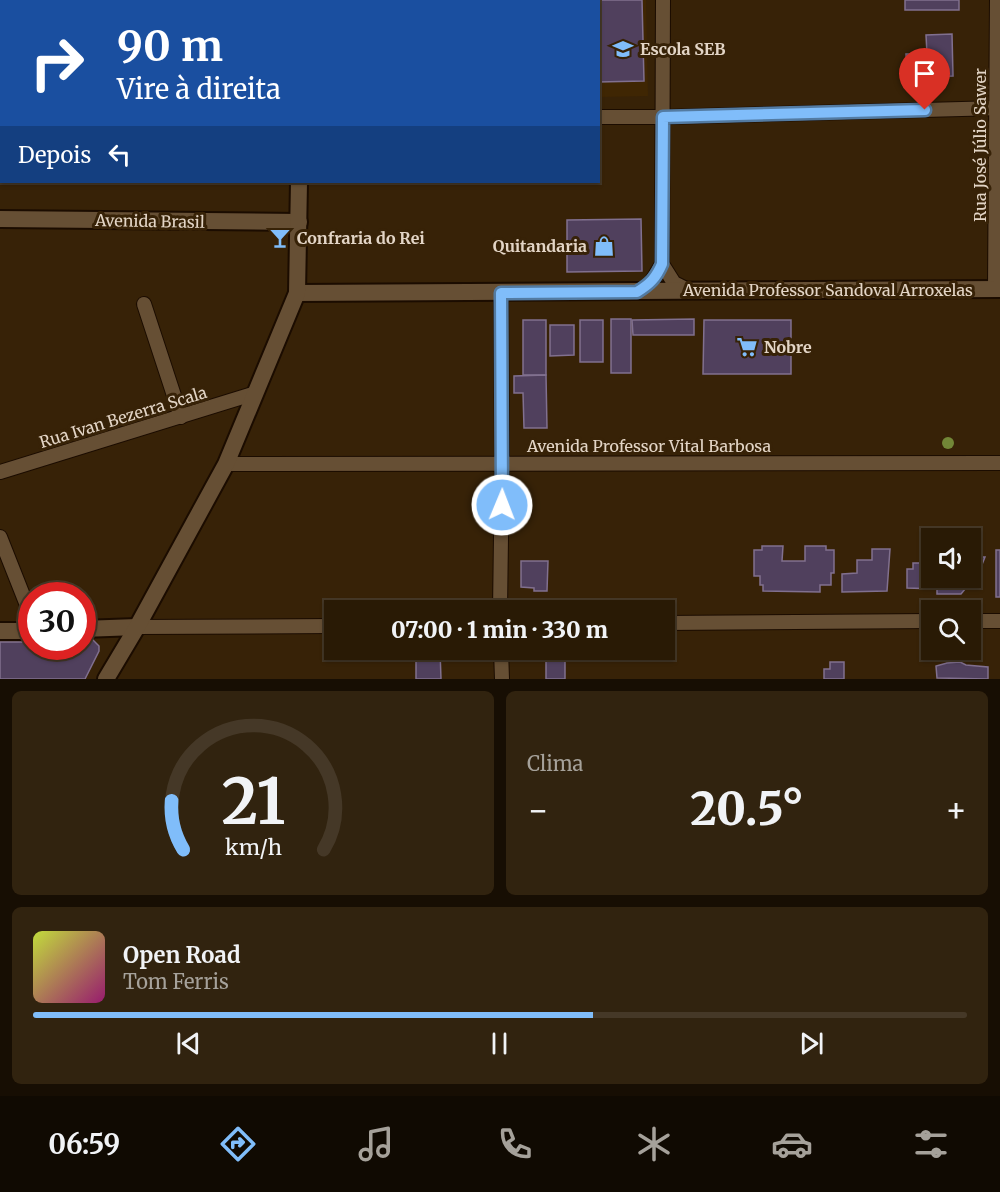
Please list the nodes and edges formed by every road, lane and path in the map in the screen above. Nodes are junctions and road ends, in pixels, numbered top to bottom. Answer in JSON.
{"nodes":[{"id":1,"x":663,"y":0,"type":"edge"},
{"id":2,"x":997,"y":0,"type":"edge"},
{"id":3,"x":998,"y":108,"type":"edge"},
{"id":4,"x":600,"y":117,"type":"edge"},
{"id":5,"x":663,"y":117,"type":"junction"},
{"id":6,"x":299,"y":183,"type":"edge"},
{"id":7,"x":0,"y":219,"type":"edge"},
{"id":8,"x":299,"y":222,"type":"junction"},
{"id":9,"x":662,"y":264,"type":"junction"},
{"id":10,"x":998,"y":289,"type":"edge"},
{"id":11,"x":692,"y":291,"type":"junction"},
{"id":12,"x":637,"y":292,"type":"junction"},
{"id":13,"x":297,"y":293,"type":"junction"},
{"id":14,"x":501,"y":293,"type":"junction"},
{"id":15,"x":144,"y":303,"type":"dead end"},
{"id":16,"x":256,"y":393,"type":"junction"},
{"id":17,"x":181,"y":417,"type":"junction"},
{"id":18,"x":502,"y":463,"type":"junction"},
{"id":19,"x":1000,"y":463,"type":"edge"},
{"id":20,"x":225,"y":465,"type":"junction"},
{"id":21,"x":0,"y":472,"type":"edge"},
{"id":22,"x":0,"y":537,"type":"edge"},
{"id":23,"x":18,"y":583,"type":"edge"},
{"id":24,"x":500,"y":600,"type":"edge"},
{"id":25,"x":921,"y":621,"type":"edge"},
{"id":26,"x":981,"y":621,"type":"edge"},
{"id":27,"x":1000,"y":621,"type":"edge"},
{"id":28,"x":675,"y":623,"type":"edge"},
{"id":29,"x":324,"y":626,"type":"edge"},
{"id":30,"x":137,"y":627,"type":"junction"},
{"id":31,"x":96,"y":628,"type":"edge"},
{"id":32,"x":0,"y":631,"type":"edge"},
{"id":33,"x":18,"y":631,"type":"edge"},
{"id":34,"x":501,"y":660,"type":"edge"},
{"id":35,"x":106,"y":679,"type":"edge"},
{"id":36,"x":502,"y":679,"type":"edge"}],
"edges":[{"from":1,"to":5,"type":"street"},
{"from":2,"to":3,"type":"street","name":"Rua José Júlio Sawer"},
{"from":3,"to":5,"type":"street"},
{"from":3,"to":10,"type":"street","name":"Rua José Júlio Sawer"},
{"from":4,"to":5,"type":"street"},
{"from":5,"to":9,"type":"street"},
{"from":6,"to":8,"type":"street"},
{"from":7,"to":8,"type":"street","name":"Avenida Brasil"},
{"from":8,"to":13,"type":"street"},
{"from":9,"to":11,"type":"street"},
{"from":9,"to":12,"type":"street"},
{"from":10,"to":11,"type":"street","name":"Avenida Professor Sandoval Arroxelas"},
{"from":11,"to":12,"type":"street","name":"Avenida Professor Sandoval Arroxelas"},
{"from":12,"to":14,"type":"street","name":"Avenida Professor Sandoval Arroxelas"},
{"from":13,"to":14,"type":"street","name":"Avenida Professor Sandoval Arroxelas"},
{"from":13,"to":16,"type":"street"},
{"from":14,"to":18,"type":"street"},
{"from":15,"to":17,"type":"street"},
{"from":16,"to":17,"type":"street","name":"Rua Ivan Bezerra Scala"},
{"from":16,"to":20,"type":"street"},
{"from":17,"to":21,"type":"street","name":"Rua Ivan Bezerra Scala"},
{"from":18,"to":19,"type":"street","name":"Avenida Professor Vital Barbosa"},
{"from":18,"to":20,"type":"street","name":"Avenida Professor Vital Barbosa"},
{"from":18,"to":24,"type":"street"},
{"from":20,"to":30,"type":"street"},
{"from":22,"to":23,"type":"street"},
{"from":25,"to":28,"type":"street"},
{"from":26,"to":27,"type":"street"},
{"from":29,"to":30,"type":"street"},
{"from":30,"to":31,"type":"street"},
{"from":30,"to":35,"type":"street"},
{"from":32,"to":33,"type":"street"},
{"from":34,"to":36,"type":"street"}]}
